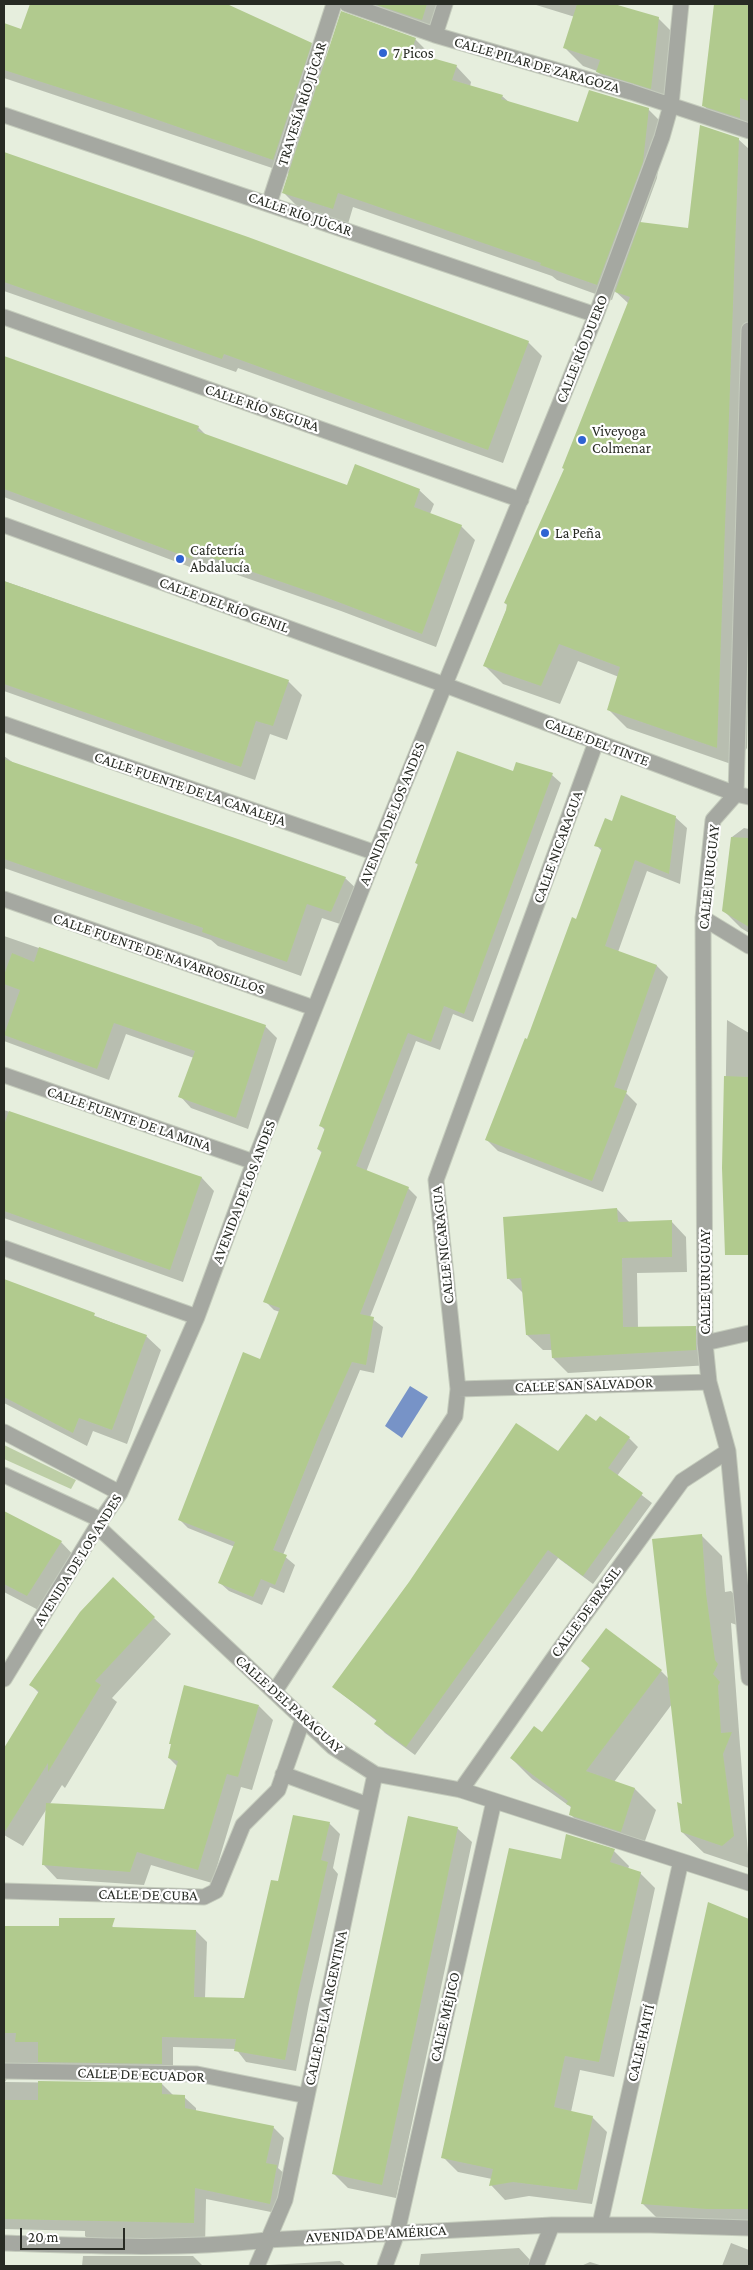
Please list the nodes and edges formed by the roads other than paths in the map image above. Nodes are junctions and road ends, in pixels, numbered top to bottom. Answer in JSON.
{"nodes":[{"id":1,"x":334,"y":4,"type":"edge"},
{"id":2,"x":348,"y":4,"type":"edge"},
{"id":3,"x":445,"y":4,"type":"edge"},
{"id":4,"x":681,"y":4,"type":"edge"},
{"id":5,"x":435,"y":36,"type":"junction"},
{"id":6,"x":671,"y":104,"type":"junction"},
{"id":7,"x":4,"y":115,"type":"edge"},
{"id":8,"x":749,"y":131,"type":"edge"},
{"id":9,"x":269,"y":204,"type":"junction"},
{"id":10,"x":596,"y":314,"type":"junction"},
{"id":11,"x":4,"y":317,"type":"edge"},
{"id":12,"x":749,"y":330,"type":"edge"},
{"id":13,"x":521,"y":500,"type":"junction"},
{"id":14,"x":4,"y":525,"type":"edge"},
{"id":15,"x":445,"y":685,"type":"junction"},
{"id":16,"x":4,"y":724,"type":"edge"},
{"id":17,"x":596,"y":742,"type":"junction"},
{"id":18,"x":743,"y":795,"type":"edge"},
{"id":19,"x":376,"y":853,"type":"junction"},
{"id":20,"x":4,"y":899,"type":"edge"},
{"id":21,"x":703,"y":918,"type":"junction"},
{"id":22,"x":749,"y":946,"type":"edge"},
{"id":23,"x":314,"y":1008,"type":"junction"},
{"id":24,"x":4,"y":1076,"type":"edge"},
{"id":25,"x":254,"y":1162,"type":"junction"},
{"id":26,"x":4,"y":1248,"type":"edge"},
{"id":27,"x":197,"y":1317,"type":"junction"},
{"id":28,"x":749,"y":1333,"type":"edge"},
{"id":29,"x":705,"y":1343,"type":"junction"},
{"id":30,"x":709,"y":1382,"type":"junction"},
{"id":31,"x":458,"y":1389,"type":"junction"},
{"id":32,"x":4,"y":1432,"type":"edge"},
{"id":33,"x":728,"y":1451,"type":"junction"},
{"id":34,"x":4,"y":1475,"type":"edge"},
{"id":35,"x":120,"y":1493,"type":"junction"},
{"id":36,"x":99,"y":1523,"type":"junction"},
{"id":37,"x":749,"y":1678,"type":"edge"},
{"id":38,"x":4,"y":1679,"type":"edge"},
{"id":39,"x":274,"y":1690,"type":"junction"},
{"id":40,"x":303,"y":1719,"type":"junction"},
{"id":41,"x":284,"y":1774,"type":"junction"},
{"id":42,"x":375,"y":1774,"type":"junction"},
{"id":43,"x":461,"y":1790,"type":"junction"},
{"id":44,"x":494,"y":1800,"type":"junction"},
{"id":45,"x":368,"y":1805,"type":"junction"},
{"id":46,"x":681,"y":1861,"type":"junction"},
{"id":47,"x":749,"y":1883,"type":"edge"},
{"id":48,"x":4,"y":1891,"type":"edge"},
{"id":49,"x":4,"y":2071,"type":"edge"},
{"id":50,"x":307,"y":2096,"type":"junction"},
{"id":51,"x":600,"y":2224,"type":"junction"},
{"id":52,"x":552,"y":2225,"type":"junction"},
{"id":53,"x":749,"y":2228,"type":"edge"},
{"id":54,"x":397,"y":2233,"type":"junction"},
{"id":55,"x":267,"y":2240,"type":"junction"},
{"id":56,"x":4,"y":2243,"type":"edge"},
{"id":57,"x":257,"y":2266,"type":"edge"},
{"id":58,"x":385,"y":2266,"type":"edge"},
{"id":59,"x":536,"y":2266,"type":"edge"}],
"edges":[{"from":1,"to":9,"type":"street","name":"TRAVESÍA RÍO JÚCAR"},
{"from":2,"to":5,"type":"street","name":"CALLE PILAR DE ZARAGOZA"},
{"from":3,"to":5,"type":"street"},
{"from":4,"to":6,"type":"street","name":"CALLE RÍO DUERO"},
{"from":5,"to":6,"type":"street","name":"CALLE PILAR DE ZARAGOZA"},
{"from":6,"to":8,"type":"street","name":"CALLE PILAR DE ZARAGOZA"},
{"from":6,"to":10,"type":"street","name":"CALLE RÍO DUERO"},
{"from":7,"to":9,"type":"street","name":"CALLE RÍO JÚCAR"},
{"from":9,"to":10,"type":"street","name":"CALLE RÍO JÚCAR"},
{"from":10,"to":13,"type":"street","name":"CALLE RÍO DUERO"},
{"from":11,"to":13,"type":"street","name":"CALLE RÍO SEGURA"},
{"from":12,"to":18,"type":"street"},
{"from":13,"to":15,"type":"street","name":"CALLE RÍO DUERO"},
{"from":14,"to":15,"type":"street","name":"CALLE DEL RÍO GENIL"},
{"from":15,"to":17,"type":"street","name":"CALLE DEL TINTE"},
{"from":15,"to":19,"type":"street","name":"AVENIDA DE LOS ANDES"},
{"from":16,"to":19,"type":"street","name":"CALLE FUENTE DE LA CANALEJA"},
{"from":17,"to":18,"type":"street","name":"CALLE DEL TINTE"},
{"from":17,"to":31,"type":"street","name":"CALLE NICARAGUA"},
{"from":18,"to":21,"type":"street","name":"CALLE URUGUAY"},
{"from":19,"to":23,"type":"street","name":"AVENIDA DE LOS ANDES"},
{"from":20,"to":23,"type":"street","name":"CALLE FUENTE DE NAVARROSILLOS"},
{"from":21,"to":22,"type":"street"},
{"from":21,"to":29,"type":"street","name":"CALLE URUGUAY"},
{"from":23,"to":25,"type":"street","name":"AVENIDA DE LOS ANDES"},
{"from":24,"to":25,"type":"street","name":"CALLE FUENTE DE LA MINA"},
{"from":25,"to":27,"type":"street","name":"AVENIDA DE LOS ANDES"},
{"from":26,"to":27,"type":"street"},
{"from":27,"to":35,"type":"street","name":"AVENIDA DE LOS ANDES"},
{"from":28,"to":29,"type":"street"},
{"from":29,"to":30,"type":"street","name":"CALLE URUGUAY"},
{"from":30,"to":31,"type":"street","name":"CALLE SAN SALVADOR"},
{"from":30,"to":33,"type":"street","name":"CALLE URUGUAY"},
{"from":31,"to":39,"type":"street","name":"CALLE NICARAGUA"},
{"from":32,"to":35,"type":"street"},
{"from":33,"to":37,"type":"street","name":"CALLE URUGUAY"},
{"from":33,"to":43,"type":"street","name":"CALLE DE BRASIL"},
{"from":34,"to":36,"type":"street","name":"CALLE DEL PARAGUAY"},
{"from":35,"to":36,"type":"street","name":"AVENIDA DE LOS ANDES"},
{"from":36,"to":38,"type":"street","name":"AVENIDA DE LOS ANDES"},
{"from":36,"to":39,"type":"street","name":"CALLE DEL PARAGUAY"},
{"from":39,"to":40,"type":"street","name":"CALLE DEL PARAGUAY"},
{"from":40,"to":41,"type":"street","name":"CALLE DE CUBA"},
{"from":40,"to":42,"type":"street","name":"CALLE DEL PARAGUAY"},
{"from":41,"to":45,"type":"street"},
{"from":41,"to":48,"type":"street","name":"CALLE DE CUBA"},
{"from":42,"to":43,"type":"street","name":"CALLE DEL PARAGUAY"},
{"from":42,"to":45,"type":"street","name":"CALLE DE LA ARGENTINA"},
{"from":43,"to":44,"type":"street","name":"CALLE DEL PARAGUAY"},
{"from":44,"to":46,"type":"street","name":"CALLE DEL PARAGUAY"},
{"from":44,"to":54,"type":"street","name":"CALLE MÉJICO"},
{"from":45,"to":50,"type":"street","name":"CALLE DE LA ARGENTINA"},
{"from":46,"to":47,"type":"street","name":"CALLE DEL PARAGUAY"},
{"from":46,"to":51,"type":"street","name":"CALLE HAITÍ"},
{"from":49,"to":50,"type":"street","name":"CALLE DE ECUADOR"},
{"from":50,"to":55,"type":"street","name":"CALLE DE LA ARGENTINA"},
{"from":51,"to":52,"type":"street","name":"AVENIDA DE AMÉRICA"},
{"from":51,"to":53,"type":"street","name":"AVENIDA DE AMÉRICA"},
{"from":52,"to":54,"type":"street","name":"AVENIDA DE AMÉRICA"},
{"from":52,"to":59,"type":"street"},
{"from":54,"to":55,"type":"street","name":"AVENIDA DE AMÉRICA"},
{"from":54,"to":58,"type":"street","name":"CALLE MÉJICO"},
{"from":55,"to":56,"type":"street","name":"AVENIDA DE AMÉRICA"},
{"from":55,"to":57,"type":"street","name":"CALLE DE LA ARGENTINA"}]}
